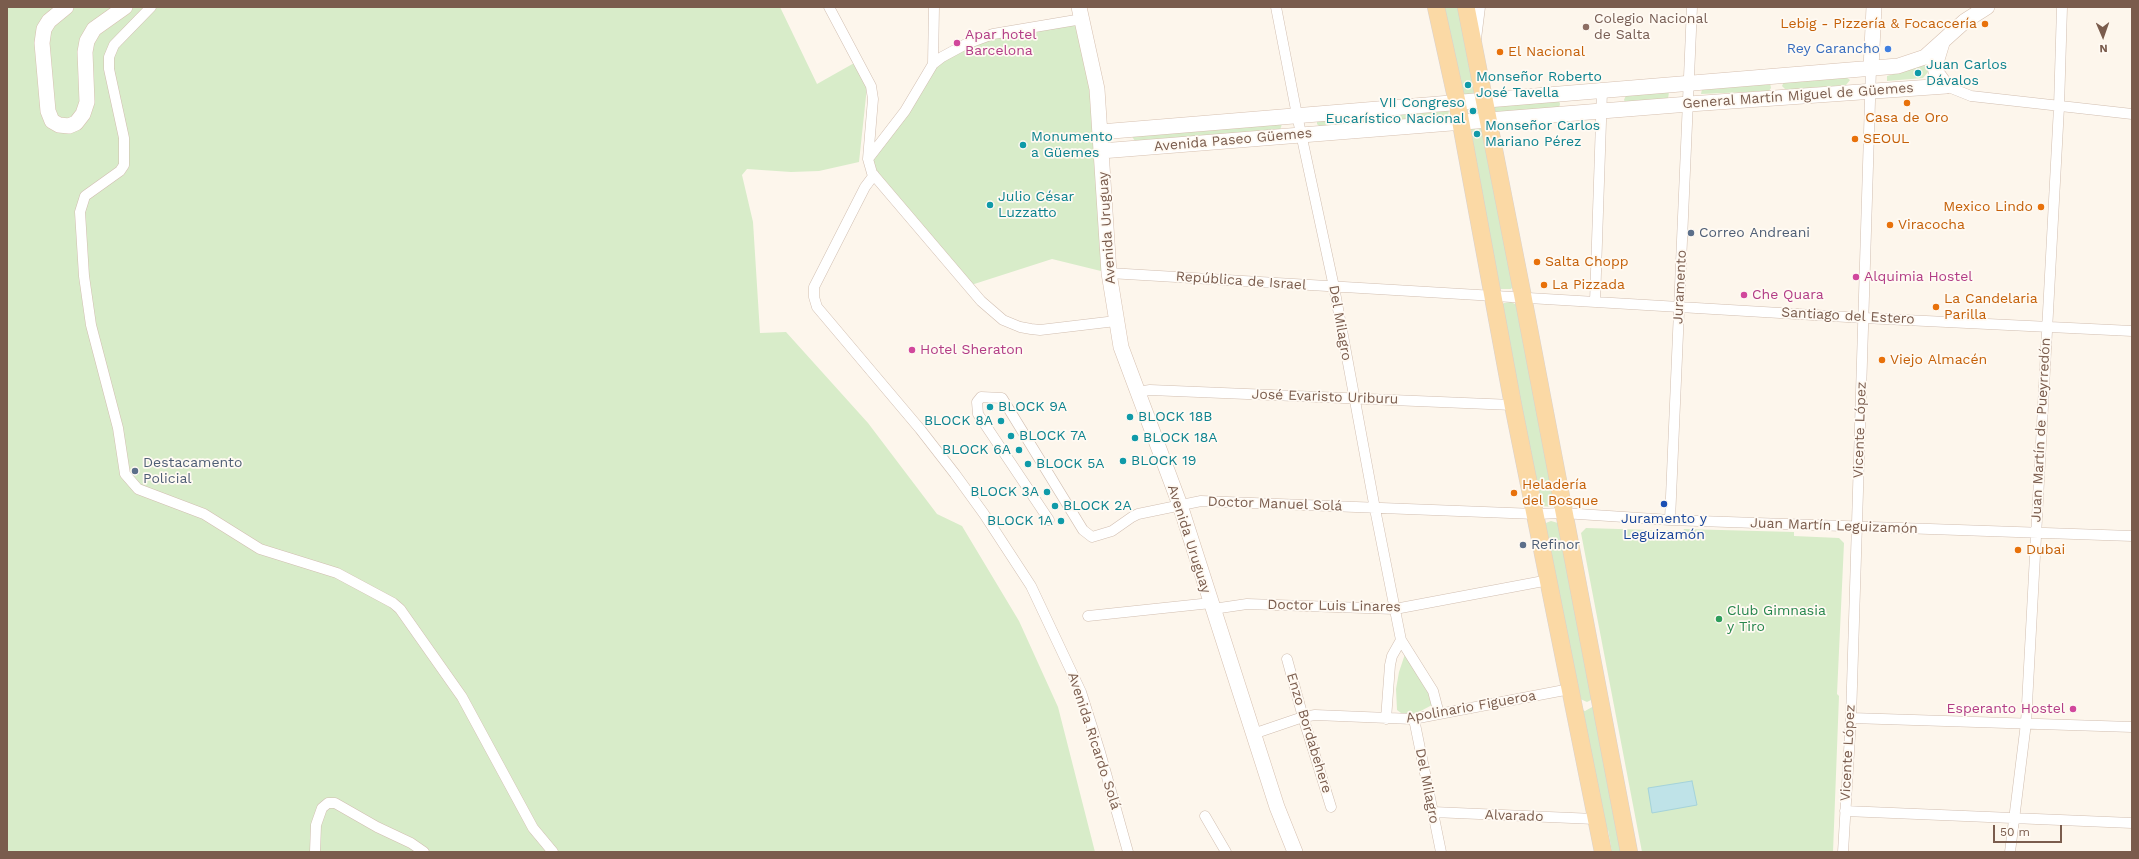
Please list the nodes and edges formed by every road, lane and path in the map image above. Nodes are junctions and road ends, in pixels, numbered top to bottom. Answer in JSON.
{"nodes":[{"id":1,"x":66,"y":7,"type":"edge"},
{"id":2,"x":125,"y":7,"type":"edge"},
{"id":3,"x":151,"y":7,"type":"edge"},
{"id":4,"x":829,"y":7,"type":"edge"},
{"id":5,"x":934,"y":7,"type":"edge"},
{"id":6,"x":1276,"y":7,"type":"edge"},
{"id":7,"x":1436,"y":7,"type":"edge"},
{"id":8,"x":1466,"y":7,"type":"edge"},
{"id":9,"x":1480,"y":7,"type":"edge"},
{"id":10,"x":1692,"y":7,"type":"edge"},
{"id":11,"x":1874,"y":7,"type":"edge"},
{"id":12,"x":1987,"y":7,"type":"edge"},
{"id":13,"x":2062,"y":7,"type":"edge"},
{"id":14,"x":1081,"y":13,"type":"edge"},
{"id":15,"x":1942,"y":42,"type":"junction"},
{"id":16,"x":1474,"y":49,"type":"junction"},
{"id":17,"x":933,"y":64,"type":"junction"},
{"id":18,"x":1871,"y":68,"type":"junction"},
{"id":19,"x":1776,"y":76,"type":"junction"},
{"id":20,"x":1689,"y":82,"type":"junction"},
{"id":21,"x":1946,"y":86,"type":"junction"},
{"id":22,"x":1602,"y":91,"type":"junction"},
{"id":23,"x":1870,"y":91,"type":"junction"},
{"id":24,"x":1777,"y":97,"type":"junction"},
{"id":25,"x":1485,"y":100,"type":"junction"},
{"id":26,"x":1457,"y":102,"type":"junction"},
{"id":27,"x":1689,"y":104,"type":"junction"},
{"id":28,"x":2059,"y":107,"type":"junction"},
{"id":29,"x":1602,"y":111,"type":"junction"},
{"id":30,"x":2132,"y":114,"type":"edge"},
{"id":31,"x":1297,"y":115,"type":"junction"},
{"id":32,"x":1489,"y":120,"type":"junction"},
{"id":33,"x":1461,"y":122,"type":"junction"},
{"id":34,"x":1100,"y":132,"type":"junction"},
{"id":35,"x":1301,"y":134,"type":"junction"},
{"id":36,"x":1101,"y":151,"type":"junction"},
{"id":37,"x":868,"y":159,"type":"junction"},
{"id":38,"x":874,"y":175,"type":"junction"},
{"id":39,"x":1109,"y":273,"type":"junction"},
{"id":40,"x":1334,"y":287,"type":"junction"},
{"id":41,"x":1492,"y":296,"type":"junction"},
{"id":42,"x":1523,"y":297,"type":"junction"},
{"id":43,"x":1595,"y":302,"type":"junction"},
{"id":44,"x":1679,"y":307,"type":"junction"},
{"id":45,"x":1864,"y":318,"type":"junction"},
{"id":46,"x":1116,"y":320,"type":"junction"},
{"id":47,"x":2046,"y":326,"type":"junction"},
{"id":48,"x":2132,"y":331,"type":"edge"},
{"id":49,"x":1137,"y":392,"type":"junction"},
{"id":50,"x":1354,"y":398,"type":"junction"},
{"id":51,"x":1513,"y":405,"type":"junction"},
{"id":52,"x":1180,"y":505,"type":"junction"},
{"id":53,"x":1375,"y":509,"type":"junction"},
{"id":54,"x":1563,"y":513,"type":"junction"},
{"id":55,"x":1536,"y":514,"type":"junction"},
{"id":56,"x":1049,"y":520,"type":"dead end"},
{"id":57,"x":1670,"y":520,"type":"junction"},
{"id":58,"x":1856,"y":527,"type":"junction"},
{"id":59,"x":2036,"y":533,"type":"junction"},
{"id":60,"x":2132,"y":536,"type":"edge"},
{"id":61,"x":1549,"y":580,"type":"junction"},
{"id":62,"x":1212,"y":606,"type":"junction"},
{"id":63,"x":1395,"y":609,"type":"junction"},
{"id":64,"x":1088,"y":616,"type":"dead end"},
{"id":65,"x":1401,"y":640,"type":"junction"},
{"id":66,"x":1287,"y":659,"type":"dead end"},
{"id":67,"x":1571,"y":694,"type":"junction"},
{"id":68,"x":1599,"y":697,"type":"junction"},
{"id":69,"x":1439,"y":714,"type":"junction"},
{"id":70,"x":1303,"y":717,"type":"junction"},
{"id":71,"x":1850,"y":718,"type":"junction"},
{"id":72,"x":1386,"y":719,"type":"junction"},
{"id":73,"x":1414,"y":719,"type":"junction"},
{"id":74,"x":2026,"y":723,"type":"junction"},
{"id":75,"x":2132,"y":727,"type":"edge"},
{"id":76,"x":1253,"y":734,"type":"junction"},
{"id":77,"x":1332,"y":807,"type":"dead end"},
{"id":78,"x":1845,"y":811,"type":"junction"},
{"id":79,"x":1433,"y":812,"type":"junction"},
{"id":80,"x":1205,"y":816,"type":"dead end"},
{"id":81,"x":1595,"y":819,"type":"junction"},
{"id":82,"x":2015,"y":819,"type":"junction"},
{"id":83,"x":2132,"y":823,"type":"edge"},
{"id":84,"x":315,"y":852,"type":"edge"},
{"id":85,"x":424,"y":852,"type":"edge"},
{"id":86,"x":554,"y":852,"type":"edge"},
{"id":87,"x":1128,"y":852,"type":"edge"},
{"id":88,"x":1226,"y":852,"type":"edge"},
{"id":89,"x":1295,"y":852,"type":"edge"},
{"id":90,"x":1441,"y":852,"type":"edge"},
{"id":91,"x":1603,"y":852,"type":"edge"},
{"id":92,"x":1629,"y":852,"type":"edge"},
{"id":93,"x":1843,"y":852,"type":"edge"},
{"id":94,"x":2010,"y":852,"type":"edge"}],
"edges":[{"from":1,"to":2,"type":"street"},
{"from":3,"to":86,"type":"street"},
{"from":4,"to":37,"type":"street"},
{"from":5,"to":17,"type":"street"},
{"from":6,"to":31,"type":"street","name":"Del Milagro"},
{"from":7,"to":26,"type":"main road"},
{"from":8,"to":16,"type":"main road"},
{"from":9,"to":16,"type":"street"},
{"from":10,"to":20,"type":"street","name":"Juramento"},
{"from":11,"to":18,"type":"street","name":"Vicente López"},
{"from":12,"to":15,"type":"street","name":"General Martín Miguel de Güemes"},
{"from":13,"to":28,"type":"street","name":"Juan Martín de Pueyrredón"},
{"from":14,"to":17,"type":"street"},
{"from":14,"to":34,"type":"street","name":"Avenida Uruguay"},
{"from":15,"to":18,"type":"street","name":"General Martín Miguel de Güemes"},
{"from":15,"to":21,"type":"street"},
{"from":16,"to":25,"type":"main road"},
{"from":17,"to":37,"type":"street"},
{"from":18,"to":19,"type":"street","name":"General Martín Miguel de Güemes"},
{"from":18,"to":23,"type":"street","name":"Vicente López"},
{"from":19,"to":20,"type":"street","name":"General Martín Miguel de Güemes"},
{"from":19,"to":24,"type":"street"},
{"from":20,"to":22,"type":"street","name":"General Martín Miguel de Güemes"},
{"from":20,"to":27,"type":"street","name":"Juramento"},
{"from":21,"to":23,"type":"street","name":"General Martín Miguel de Güemes"},
{"from":21,"to":28,"type":"street","name":"General Martín Miguel de Güemes"},
{"from":22,"to":25,"type":"street","name":"General Martín Miguel de Güemes"},
{"from":22,"to":29,"type":"street"},
{"from":23,"to":24,"type":"street","name":"General Martín Miguel de Güemes"},
{"from":23,"to":45,"type":"street","name":"Vicente López"},
{"from":24,"to":27,"type":"street","name":"General Martín Miguel de Güemes"},
{"from":25,"to":26,"type":"street","name":"General Martín Miguel de Güemes"},
{"from":25,"to":32,"type":"main road"},
{"from":26,"to":31,"type":"street","name":"Avenida Paseo Güemes"},
{"from":26,"to":33,"type":"main road"},
{"from":27,"to":29,"type":"street","name":"General Martín Miguel de Güemes"},
{"from":27,"to":44,"type":"street","name":"Juramento"},
{"from":28,"to":30,"type":"street","name":"General Martín Miguel de Güemes"},
{"from":28,"to":47,"type":"street","name":"Juan Martín de Pueyrredón"},
{"from":29,"to":32,"type":"street","name":"General Martín Miguel de Güemes"},
{"from":29,"to":43,"type":"street"},
{"from":31,"to":34,"type":"street","name":"Avenida Paseo Güemes"},
{"from":31,"to":35,"type":"street","name":"Del Milagro"},
{"from":32,"to":33,"type":"street","name":"General Martín Miguel de Güemes"},
{"from":32,"to":42,"type":"main road"},
{"from":33,"to":35,"type":"street","name":"Avenida Paseo Güemes"},
{"from":33,"to":41,"type":"main road"},
{"from":34,"to":36,"type":"street","name":"Avenida Uruguay"},
{"from":35,"to":36,"type":"street","name":"Avenida Paseo Güemes"},
{"from":35,"to":40,"type":"street","name":"Del Milagro"},
{"from":36,"to":39,"type":"street","name":"Avenida Uruguay"},
{"from":37,"to":38,"type":"street"},
{"from":38,"to":46,"type":"street"},
{"from":38,"to":87,"type":"street","name":"Avenida Ricardo Solá"},
{"from":39,"to":40,"type":"street","name":"República de Israel"},
{"from":39,"to":46,"type":"street","name":"Avenida Uruguay"},
{"from":40,"to":41,"type":"street","name":"República de Israel"},
{"from":40,"to":50,"type":"street","name":"Del Milagro"},
{"from":41,"to":42,"type":"street","name":"Santiago del Estero"},
{"from":41,"to":51,"type":"main road"},
{"from":42,"to":43,"type":"street","name":"Santiago del Estero"},
{"from":42,"to":54,"type":"main road"},
{"from":43,"to":44,"type":"street","name":"Santiago del Estero"},
{"from":44,"to":45,"type":"street","name":"Santiago del Estero"},
{"from":44,"to":57,"type":"street","name":"Juramento"},
{"from":45,"to":47,"type":"street","name":"Santiago del Estero"},
{"from":45,"to":58,"type":"street","name":"Vicente López"},
{"from":46,"to":49,"type":"street","name":"Avenida Uruguay"},
{"from":47,"to":48,"type":"street","name":"Santiago del Estero"},
{"from":47,"to":59,"type":"street","name":"Juan Martín de Pueyrredón"},
{"from":49,"to":50,"type":"street","name":"José Evaristo Uriburu"},
{"from":49,"to":52,"type":"street","name":"Avenida Uruguay"},
{"from":50,"to":51,"type":"street","name":"José Evaristo Uriburu"},
{"from":50,"to":53,"type":"street","name":"Del Milagro"},
{"from":51,"to":55,"type":"main road"},
{"from":52,"to":53,"type":"street","name":"Doctor Manuel Solá"},
{"from":52,"to":56,"type":"street","name":"Doctor Manuel Solá"},
{"from":52,"to":62,"type":"street","name":"Avenida Uruguay"},
{"from":53,"to":55,"type":"street","name":"Doctor Manuel Solá"},
{"from":53,"to":63,"type":"street","name":"Del Milagro"},
{"from":54,"to":55,"type":"street","name":"Juan Martín Leguizamón"},
{"from":54,"to":57,"type":"street","name":"Juan Martín Leguizamón"},
{"from":54,"to":68,"type":"main road"},
{"from":55,"to":61,"type":"main road"},
{"from":57,"to":58,"type":"street","name":"Juan Martín Leguizamón"},
{"from":58,"to":59,"type":"street","name":"Juan Martín Leguizamón"},
{"from":58,"to":71,"type":"street","name":"Vicente López"},
{"from":59,"to":60,"type":"street","name":"Juan Martín Leguizamón"},
{"from":59,"to":74,"type":"street","name":"Juan Martín de Pueyrredón"},
{"from":61,"to":63,"type":"street","name":"Doctor Luis Linares"},
{"from":61,"to":67,"type":"main road"},
{"from":62,"to":63,"type":"street","name":"Doctor Luis Linares"},
{"from":62,"to":64,"type":"street","name":"Doctor Luis Linares"},
{"from":62,"to":76,"type":"street","name":"Avenida Uruguay"},
{"from":63,"to":65,"type":"street","name":"Del Milagro"},
{"from":65,"to":69,"type":"street","name":"Del Milagro"},
{"from":65,"to":72,"type":"street"},
{"from":66,"to":70,"type":"street","name":"Enzo Bordabehere"},
{"from":67,"to":68,"type":"main road"},
{"from":67,"to":69,"type":"street","name":"Apolinario Figueroa"},
{"from":67,"to":81,"type":"main road"},
{"from":68,"to":92,"type":"main road"},
{"from":69,"to":73,"type":"street","name":"Apolinario Figueroa"},
{"from":70,"to":72,"type":"street","name":"Apolinario Figueroa"},
{"from":70,"to":76,"type":"street","name":"Apolinario Figueroa"},
{"from":70,"to":77,"type":"street","name":"Enzo Bordabehere"},
{"from":71,"to":74,"type":"street"},
{"from":71,"to":78,"type":"street","name":"Vicente López"},
{"from":72,"to":73,"type":"street","name":"Apolinario Figueroa"},
{"from":73,"to":79,"type":"street","name":"Del Milagro"},
{"from":74,"to":75,"type":"street"},
{"from":74,"to":82,"type":"street","name":"Juan Martín de Pueyrredón"},
{"from":76,"to":89,"type":"street","name":"Avenida Uruguay"},
{"from":78,"to":82,"type":"street"},
{"from":78,"to":93,"type":"street","name":"Vicente López"},
{"from":79,"to":81,"type":"street","name":"Alvarado"},
{"from":79,"to":90,"type":"street","name":"Del Milagro"},
{"from":80,"to":88,"type":"street"},
{"from":81,"to":91,"type":"main road"},
{"from":82,"to":83,"type":"street"},
{"from":82,"to":94,"type":"street","name":"Juan Martín de Pueyrredón"},
{"from":84,"to":85,"type":"street"}]}
